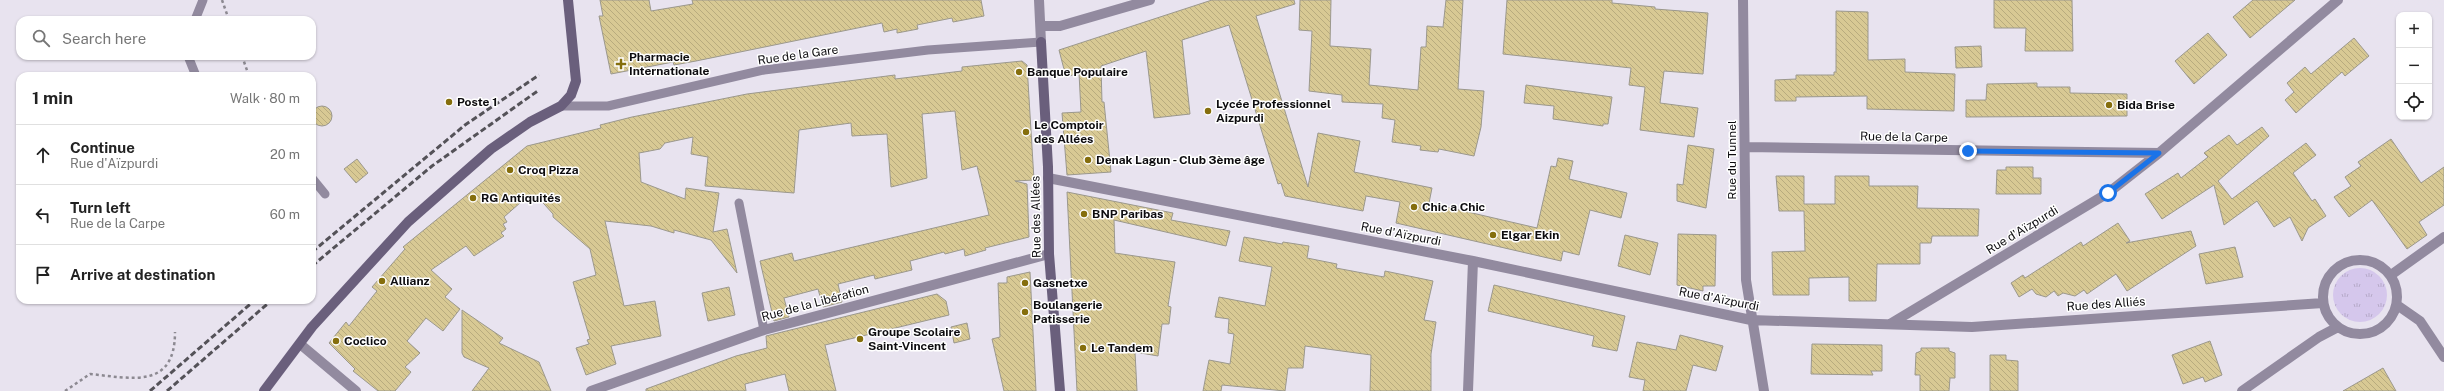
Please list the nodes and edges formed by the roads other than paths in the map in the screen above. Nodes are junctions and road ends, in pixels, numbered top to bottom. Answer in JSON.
{"nodes":[{"id":1,"x":203,"y":0,"type":"edge"},
{"id":2,"x":568,"y":0,"type":"edge"},
{"id":3,"x":1039,"y":0,"type":"edge"},
{"id":4,"x":1150,"y":0,"type":"edge"},
{"id":5,"x":1743,"y":0,"type":"edge"},
{"id":6,"x":2338,"y":0,"type":"edge"},
{"id":7,"x":196,"y":16,"type":"edge"},
{"id":8,"x":1042,"y":26,"type":"junction"},
{"id":9,"x":1041,"y":42,"type":"junction"},
{"id":10,"x":190,"y":60,"type":"edge"},
{"id":11,"x":194,"y":72,"type":"edge"},
{"id":12,"x":561,"y":106,"type":"junction"},
{"id":13,"x":1745,"y":147,"type":"junction"},
{"id":14,"x":2159,"y":153,"type":"junction"},
{"id":15,"x":1048,"y":178,"type":"junction"},
{"id":16,"x":316,"y":183,"type":"edge"},
{"id":17,"x":325,"y":194,"type":"dead end"},
{"id":18,"x":739,"y":203,"type":"dead end"},
{"id":19,"x":2444,"y":237,"type":"edge"},
{"id":20,"x":1050,"y":254,"type":"junction"},
{"id":21,"x":1473,"y":261,"type":"junction"},
{"id":22,"x":2391,"y":275,"type":"junction"},
{"id":23,"x":2323,"y":303,"type":"junction"},
{"id":24,"x":2397,"y":305,"type":"junction"},
{"id":25,"x":1751,"y":320,"type":"junction"},
{"id":26,"x":1890,"y":324,"type":"junction"},
{"id":27,"x":2338,"y":327,"type":"junction"},
{"id":28,"x":764,"y":330,"type":"junction"},
{"id":29,"x":300,"y":344,"type":"junction"},
{"id":30,"x":2444,"y":357,"type":"edge"},
{"id":31,"x":264,"y":391,"type":"edge"},
{"id":32,"x":356,"y":391,"type":"edge"},
{"id":33,"x":591,"y":391,"type":"edge"},
{"id":34,"x":1060,"y":391,"type":"edge"},
{"id":35,"x":1468,"y":391,"type":"edge"},
{"id":36,"x":1764,"y":391,"type":"edge"},
{"id":37,"x":2242,"y":391,"type":"edge"}],
"edges":[{"from":1,"to":7,"type":"lane"},
{"from":2,"to":12,"type":"main road"},
{"from":3,"to":8,"type":"street"},
{"from":4,"to":8,"type":"street"},
{"from":5,"to":13,"type":"street","name":"Rue du Tunnel"},
{"from":6,"to":14,"type":"street","name":"Rue d'Aïzpurdi"},
{"from":8,"to":9,"type":"street"},
{"from":9,"to":12,"type":"lane","name":"Rue de la Gare"},
{"from":9,"to":15,"type":"main road","name":"Rue des Allées"},
{"from":10,"to":11,"type":"lane"},
{"from":12,"to":29,"type":"main road"},
{"from":13,"to":14,"type":"street","name":"Rue de la Carpe"},
{"from":13,"to":25,"type":"street","name":"Rue du Tunnel"},
{"from":14,"to":26,"type":"street","name":"Rue d'Aïzpurdi"},
{"from":15,"to":20,"type":"main road","name":"Rue des Allées"},
{"from":15,"to":21,"type":"street","name":"Rue d'Aïzpurdi"},
{"from":16,"to":17,"type":"lane"},
{"from":18,"to":28,"type":"lane"},
{"from":19,"to":22,"type":"street"},
{"from":20,"to":28,"type":"street","name":"Rue de la Libération"},
{"from":20,"to":34,"type":"main road","name":"Rue des Allées"},
{"from":21,"to":25,"type":"street","name":"Rue d'Aïzpurdi"},
{"from":21,"to":35,"type":"street"},
{"from":22,"to":23,"type":"street"},
{"from":22,"to":24,"type":"street"},
{"from":23,"to":26,"type":"street","name":"Rue des Alliés"},
{"from":23,"to":27,"type":"street"},
{"from":24,"to":27,"type":"street"},
{"from":24,"to":30,"type":"street"},
{"from":25,"to":26,"type":"street","name":"Rue d'Aïzpurdi"},
{"from":25,"to":36,"type":"street","name":"Rue du Tunnel"},
{"from":27,"to":37,"type":"street"},
{"from":28,"to":33,"type":"street","name":"Rue de la Libération"},
{"from":29,"to":31,"type":"main road"},
{"from":29,"to":32,"type":"street"}]}
